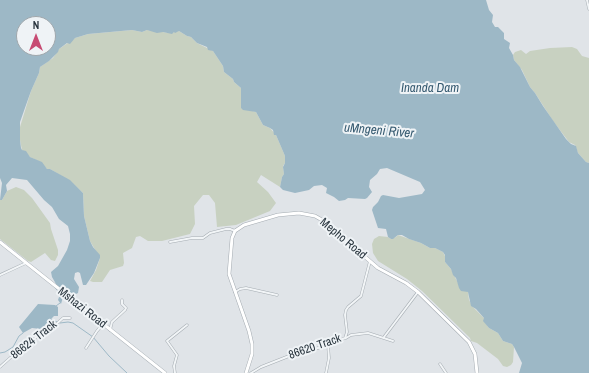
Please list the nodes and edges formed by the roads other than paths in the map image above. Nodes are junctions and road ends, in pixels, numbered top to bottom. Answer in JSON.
{"nodes":[{"id":1,"x":587,"y":0,"type":"edge"},
{"id":2,"x":589,"y":9,"type":"edge"},
{"id":3,"x":235,"y":231,"type":"junction"},
{"id":4,"x":0,"y":242,"type":"edge"},
{"id":5,"x":170,"y":242,"type":"dead end"},
{"id":6,"x":370,"y":261,"type":"junction"},
{"id":7,"x":26,"y":263,"type":"junction"},
{"id":8,"x":0,"y":275,"type":"edge"},
{"id":9,"x":235,"y":292,"type":"junction"},
{"id":10,"x":418,"y":292,"type":"junction"},
{"id":11,"x":277,"y":295,"type":"dead end"},
{"id":12,"x":122,"y":300,"type":"dead end"},
{"id":13,"x":70,"y":318,"type":"dead end"},
{"id":14,"x":103,"y":324,"type":"junction"},
{"id":15,"x":187,"y":326,"type":"dead end"},
{"id":16,"x":110,"y":330,"type":"junction"},
{"id":17,"x":384,"y":337,"type":"junction"},
{"id":18,"x":345,"y":338,"type":"junction"},
{"id":19,"x":393,"y":341,"type":"dead end"},
{"id":20,"x":328,"y":345,"type":"junction"},
{"id":21,"x":86,"y":348,"type":"dead end"},
{"id":22,"x":440,"y":364,"type":"dead end"},
{"id":23,"x":0,"y":367,"type":"edge"},
{"id":24,"x":165,"y":373,"type":"edge"},
{"id":25,"x":175,"y":373,"type":"edge"},
{"id":26,"x":246,"y":373,"type":"edge"},
{"id":27,"x":251,"y":373,"type":"edge"},
{"id":28,"x":326,"y":373,"type":"edge"},
{"id":29,"x":446,"y":373,"type":"edge"},
{"id":30,"x":477,"y":373,"type":"edge"}],
"edges":[{"from":1,"to":2,"type":"street"},
{"from":3,"to":5,"type":"street"},
{"from":3,"to":6,"type":"street","name":"Mepho Road"},
{"from":3,"to":9,"type":"street"},
{"from":4,"to":7,"type":"street","name":"Mshazi Road"},
{"from":6,"to":10,"type":"street","name":"Mepho Road"},
{"from":6,"to":18,"type":"street","name":"86620 Track"},
{"from":7,"to":8,"type":"street"},
{"from":7,"to":14,"type":"street","name":"Mshazi Road"},
{"from":9,"to":11,"type":"street"},
{"from":9,"to":26,"type":"street"},
{"from":10,"to":17,"type":"street"},
{"from":10,"to":30,"type":"street","name":"Mepho Road"},
{"from":12,"to":16,"type":"street"},
{"from":13,"to":23,"type":"street","name":"86624 Track"},
{"from":14,"to":16,"type":"street","name":"Mshazi Road"},
{"from":14,"to":21,"type":"street"},
{"from":15,"to":25,"type":"street"},
{"from":16,"to":24,"type":"street","name":"Mshazi Road"},
{"from":17,"to":18,"type":"street"},
{"from":17,"to":19,"type":"street"},
{"from":18,"to":20,"type":"street","name":"86620 Track"},
{"from":20,"to":27,"type":"street","name":"86620 Track"},
{"from":20,"to":28,"type":"street"},
{"from":22,"to":29,"type":"street"}]}
